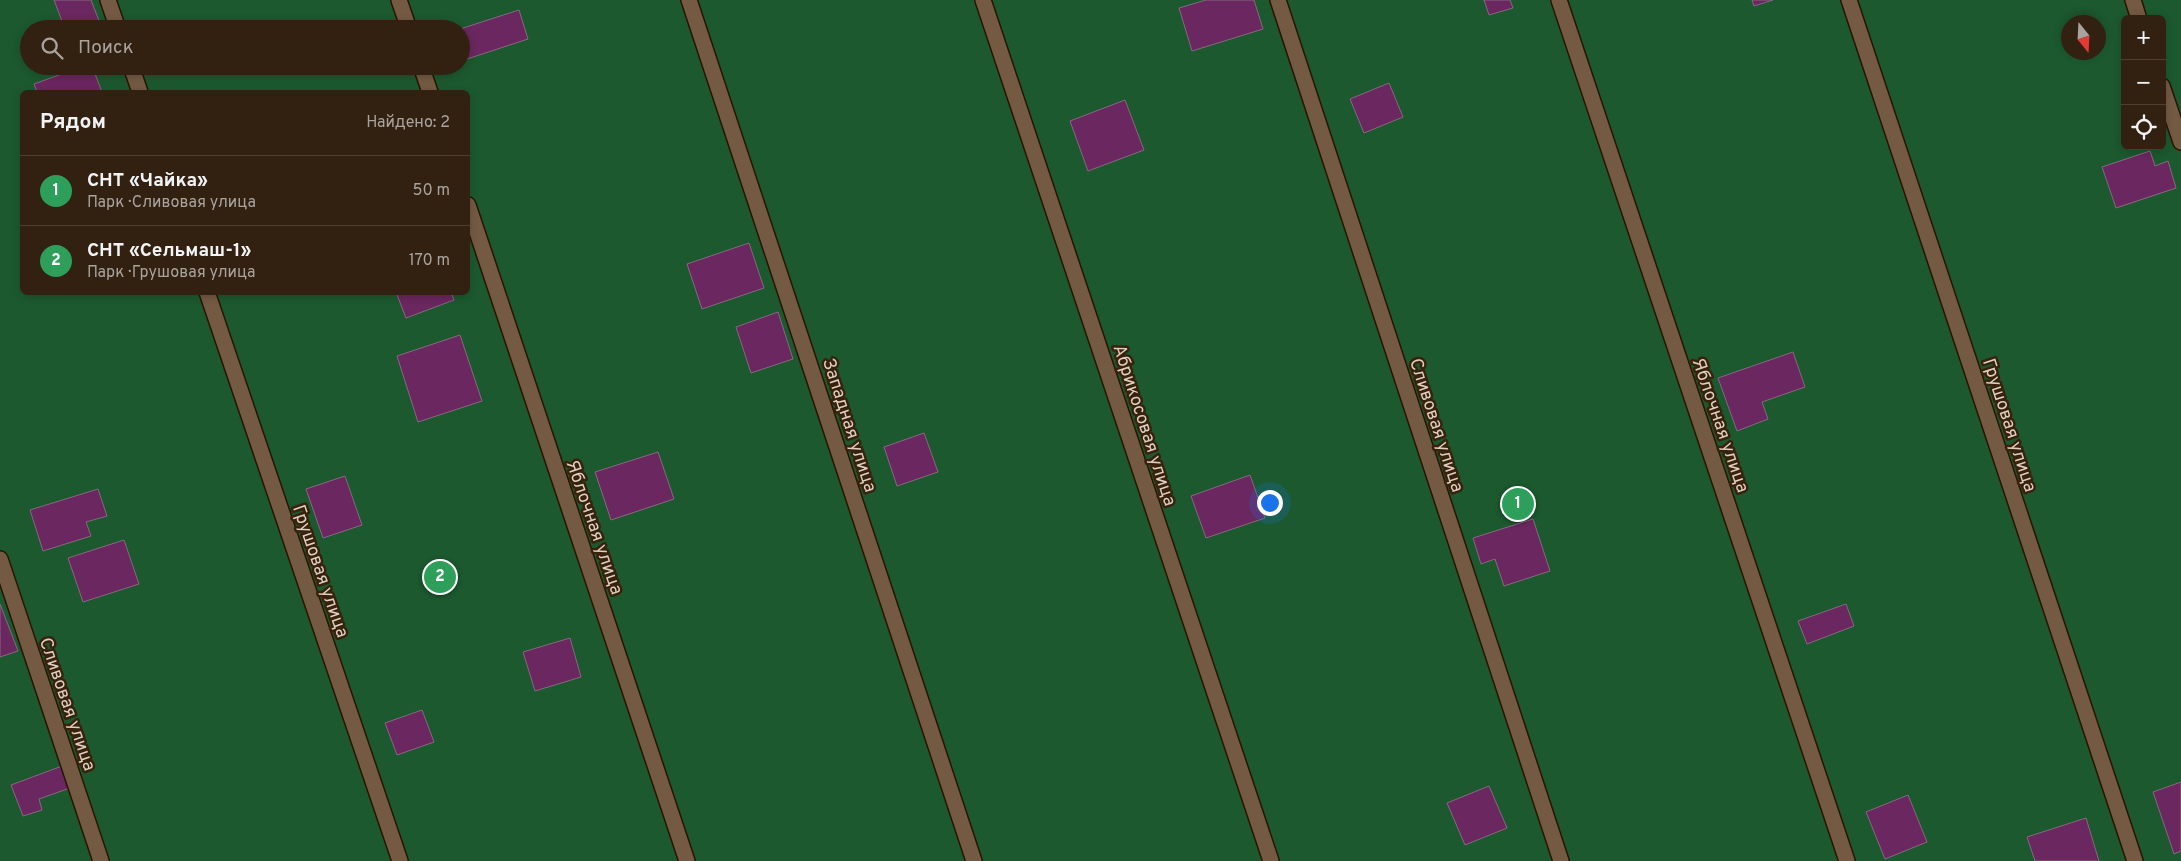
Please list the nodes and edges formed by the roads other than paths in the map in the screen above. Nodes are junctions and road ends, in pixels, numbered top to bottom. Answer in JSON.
{"nodes":[{"id":1,"x":108,"y":0,"type":"edge"},
{"id":2,"x":399,"y":0,"type":"edge"},
{"id":3,"x":689,"y":0,"type":"edge"},
{"id":4,"x":983,"y":0,"type":"edge"},
{"id":5,"x":1278,"y":0,"type":"edge"},
{"id":6,"x":1559,"y":0,"type":"edge"},
{"id":7,"x":1849,"y":0,"type":"edge"},
{"id":8,"x":2133,"y":0,"type":"edge"},
{"id":9,"x":2139,"y":15,"type":"edge"},
{"id":10,"x":115,"y":20,"type":"edge"},
{"id":11,"x":405,"y":20,"type":"edge"},
{"id":12,"x":134,"y":75,"type":"edge"},
{"id":13,"x":424,"y":75,"type":"edge"},
{"id":14,"x":139,"y":90,"type":"edge"},
{"id":15,"x":429,"y":90,"type":"edge"},
{"id":16,"x":2166,"y":98,"type":"edge"},
{"id":17,"x":2181,"y":142,"type":"edge"},
{"id":18,"x":470,"y":211,"type":"edge"},
{"id":19,"x":208,"y":295,"type":"edge"},
{"id":20,"x":0,"y":559,"type":"edge"},
{"id":21,"x":101,"y":861,"type":"edge"},
{"id":22,"x":400,"y":861,"type":"edge"},
{"id":23,"x":687,"y":861,"type":"edge"},
{"id":24,"x":974,"y":861,"type":"edge"},
{"id":25,"x":1270,"y":861,"type":"edge"},
{"id":26,"x":1562,"y":861,"type":"edge"},
{"id":27,"x":1847,"y":861,"type":"edge"},
{"id":28,"x":2135,"y":861,"type":"edge"}],
"edges":[{"from":1,"to":10,"type":"street"},
{"from":2,"to":11,"type":"street"},
{"from":3,"to":24,"type":"street","name":"Западная улица"},
{"from":4,"to":25,"type":"street","name":"Абрикосовая улица"},
{"from":5,"to":26,"type":"street","name":"Сливовая улица"},
{"from":6,"to":27,"type":"street","name":"Яблочная улица"},
{"from":7,"to":28,"type":"street","name":"Грушовая улица"},
{"from":8,"to":9,"type":"street"},
{"from":12,"to":14,"type":"street"},
{"from":13,"to":15,"type":"street"},
{"from":16,"to":17,"type":"street"},
{"from":18,"to":23,"type":"street","name":"Яблочная улица"},
{"from":19,"to":22,"type":"street","name":"Грушовая улица"},
{"from":20,"to":21,"type":"street","name":"Сливовая улица"}]}
